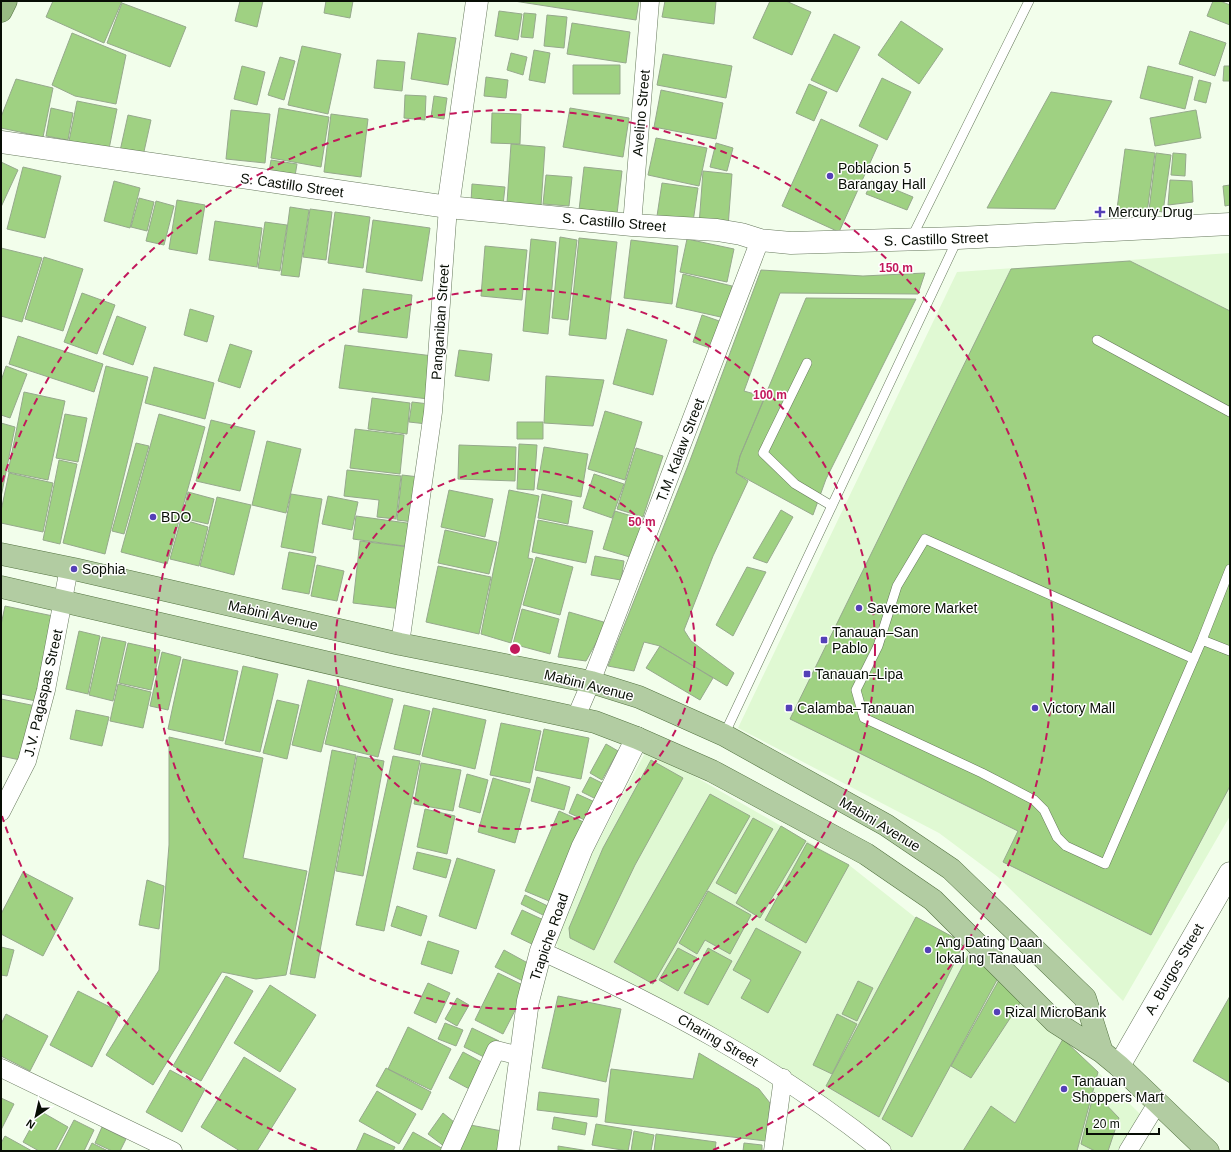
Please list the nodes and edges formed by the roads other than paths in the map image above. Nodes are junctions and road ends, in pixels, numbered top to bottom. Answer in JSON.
{"nodes":[{"id":1,"x":6,"y":1,"type":"edge"},
{"id":2,"x":477,"y":1,"type":"edge"},
{"id":3,"x":650,"y":1,"type":"edge"},
{"id":4,"x":1029,"y":1,"type":"edge"},
{"id":5,"x":1,"y":11,"type":"edge"},
{"id":6,"x":1,"y":142,"type":"edge"},
{"id":7,"x":448,"y":207,"type":"junction"},
{"id":8,"x":632,"y":224,"type":"junction"},
{"id":9,"x":1230,"y":224,"type":"edge"},
{"id":10,"x":958,"y":238,"type":"junction"},
{"id":11,"x":760,"y":240,"type":"junction"},
{"id":12,"x":911,"y":240,"type":"junction"},
{"id":13,"x":1097,"y":340,"type":"dead end"},
{"id":14,"x":807,"y":363,"type":"dead end"},
{"id":15,"x":1230,"y":412,"type":"edge"},
{"id":16,"x":832,"y":506,"type":"junction"},
{"id":17,"x":1,"y":554,"type":"edge"},
{"id":18,"x":69,"y":568,"type":"junction"},
{"id":19,"x":1230,"y":570,"type":"edge"},
{"id":20,"x":1,"y":587,"type":"edge"},
{"id":21,"x":64,"y":602,"type":"junction"},
{"id":22,"x":1202,"y":640,"type":"junction"},
{"id":23,"x":400,"y":644,"type":"junction"},
{"id":24,"x":1230,"y":651,"type":"edge"},
{"id":25,"x":1194,"y":659,"type":"junction"},
{"id":26,"x":591,"y":682,"type":"junction"},
{"id":27,"x":576,"y":717,"type":"junction"},
{"id":28,"x":724,"y":734,"type":"junction"},
{"id":29,"x":637,"y":738,"type":"junction"},
{"id":30,"x":1,"y":812,"type":"edge"},
{"id":31,"x":1230,"y":873,"type":"edge"},
{"id":32,"x":541,"y":951,"type":"junction"},
{"id":33,"x":1102,"y":1052,"type":"junction"},
{"id":34,"x":520,"y":1056,"type":"junction"},
{"id":35,"x":1119,"y":1066,"type":"junction"},
{"id":36,"x":1,"y":1068,"type":"edge"},
{"id":37,"x":783,"y":1078,"type":"junction"},
{"id":38,"x":1158,"y":1102,"type":"junction"},
{"id":39,"x":173,"y":1151,"type":"edge"},
{"id":40,"x":450,"y":1151,"type":"edge"},
{"id":41,"x":508,"y":1151,"type":"edge"},
{"id":42,"x":773,"y":1151,"type":"edge"},
{"id":43,"x":882,"y":1151,"type":"edge"},
{"id":44,"x":1128,"y":1151,"type":"edge"},
{"id":45,"x":1208,"y":1151,"type":"edge"}],
"edges":[{"from":1,"to":5,"type":"highway"},
{"from":2,"to":7,"type":"street","name":"Panganiban Street"},
{"from":3,"to":8,"type":"street","name":"Avelino Street"},
{"from":4,"to":12,"type":"lane"},
{"from":6,"to":7,"type":"street","name":"S. Castillo Street"},
{"from":7,"to":8,"type":"street","name":"S. Castillo Street"},
{"from":7,"to":23,"type":"street","name":"Panganiban Street"},
{"from":8,"to":11,"type":"street","name":"S. Castillo Street"},
{"from":9,"to":10,"type":"street","name":"S. Castillo Street"},
{"from":10,"to":12,"type":"street","name":"S. Castillo Street"},
{"from":10,"to":16,"type":"lane"},
{"from":11,"to":12,"type":"street","name":"S. Castillo Street"},
{"from":11,"to":26,"type":"street","name":"T.M. Kalaw Street"},
{"from":13,"to":15,"type":"lane"},
{"from":14,"to":16,"type":"lane"},
{"from":16,"to":28,"type":"lane"},
{"from":17,"to":18,"type":"main road","name":"Mabini Avenue"},
{"from":18,"to":21,"type":"street","name":"J.V. Pagaspas Street"},
{"from":18,"to":23,"type":"main road","name":"Mabini Avenue"},
{"from":19,"to":22,"type":"lane"},
{"from":20,"to":21,"type":"main road"},
{"from":21,"to":27,"type":"main road"},
{"from":21,"to":30,"type":"street","name":"J.V. Pagaspas Street"},
{"from":22,"to":24,"type":"lane"},
{"from":22,"to":25,"type":"lane"},
{"from":23,"to":26,"type":"main road","name":"Mabini Avenue"},
{"from":25,"to":25,"type":"lane"},
{"from":26,"to":27,"type":"street","name":"T.M. Kalaw Street"},
{"from":26,"to":28,"type":"main road","name":"Mabini Avenue"},
{"from":27,"to":29,"type":"main road"},
{"from":28,"to":33,"type":"main road","name":"Mabini Avenue"},
{"from":29,"to":32,"type":"street","name":"Trapiche Road"},
{"from":29,"to":33,"type":"main road"},
{"from":31,"to":35,"type":"street","name":"A. Burgos Street"},
{"from":32,"to":34,"type":"street","name":"Trapiche Road"},
{"from":32,"to":37,"type":"street","name":"Charing Street"},
{"from":33,"to":35,"type":"main road"},
{"from":34,"to":40,"type":"street"},
{"from":34,"to":41,"type":"street","name":"Trapiche Road"},
{"from":35,"to":38,"type":"main road"},
{"from":36,"to":39,"type":"street"},
{"from":37,"to":42,"type":"street"},
{"from":37,"to":43,"type":"street","name":"Charing Street"},
{"from":38,"to":44,"type":"street"},
{"from":38,"to":45,"type":"main road"}]}
